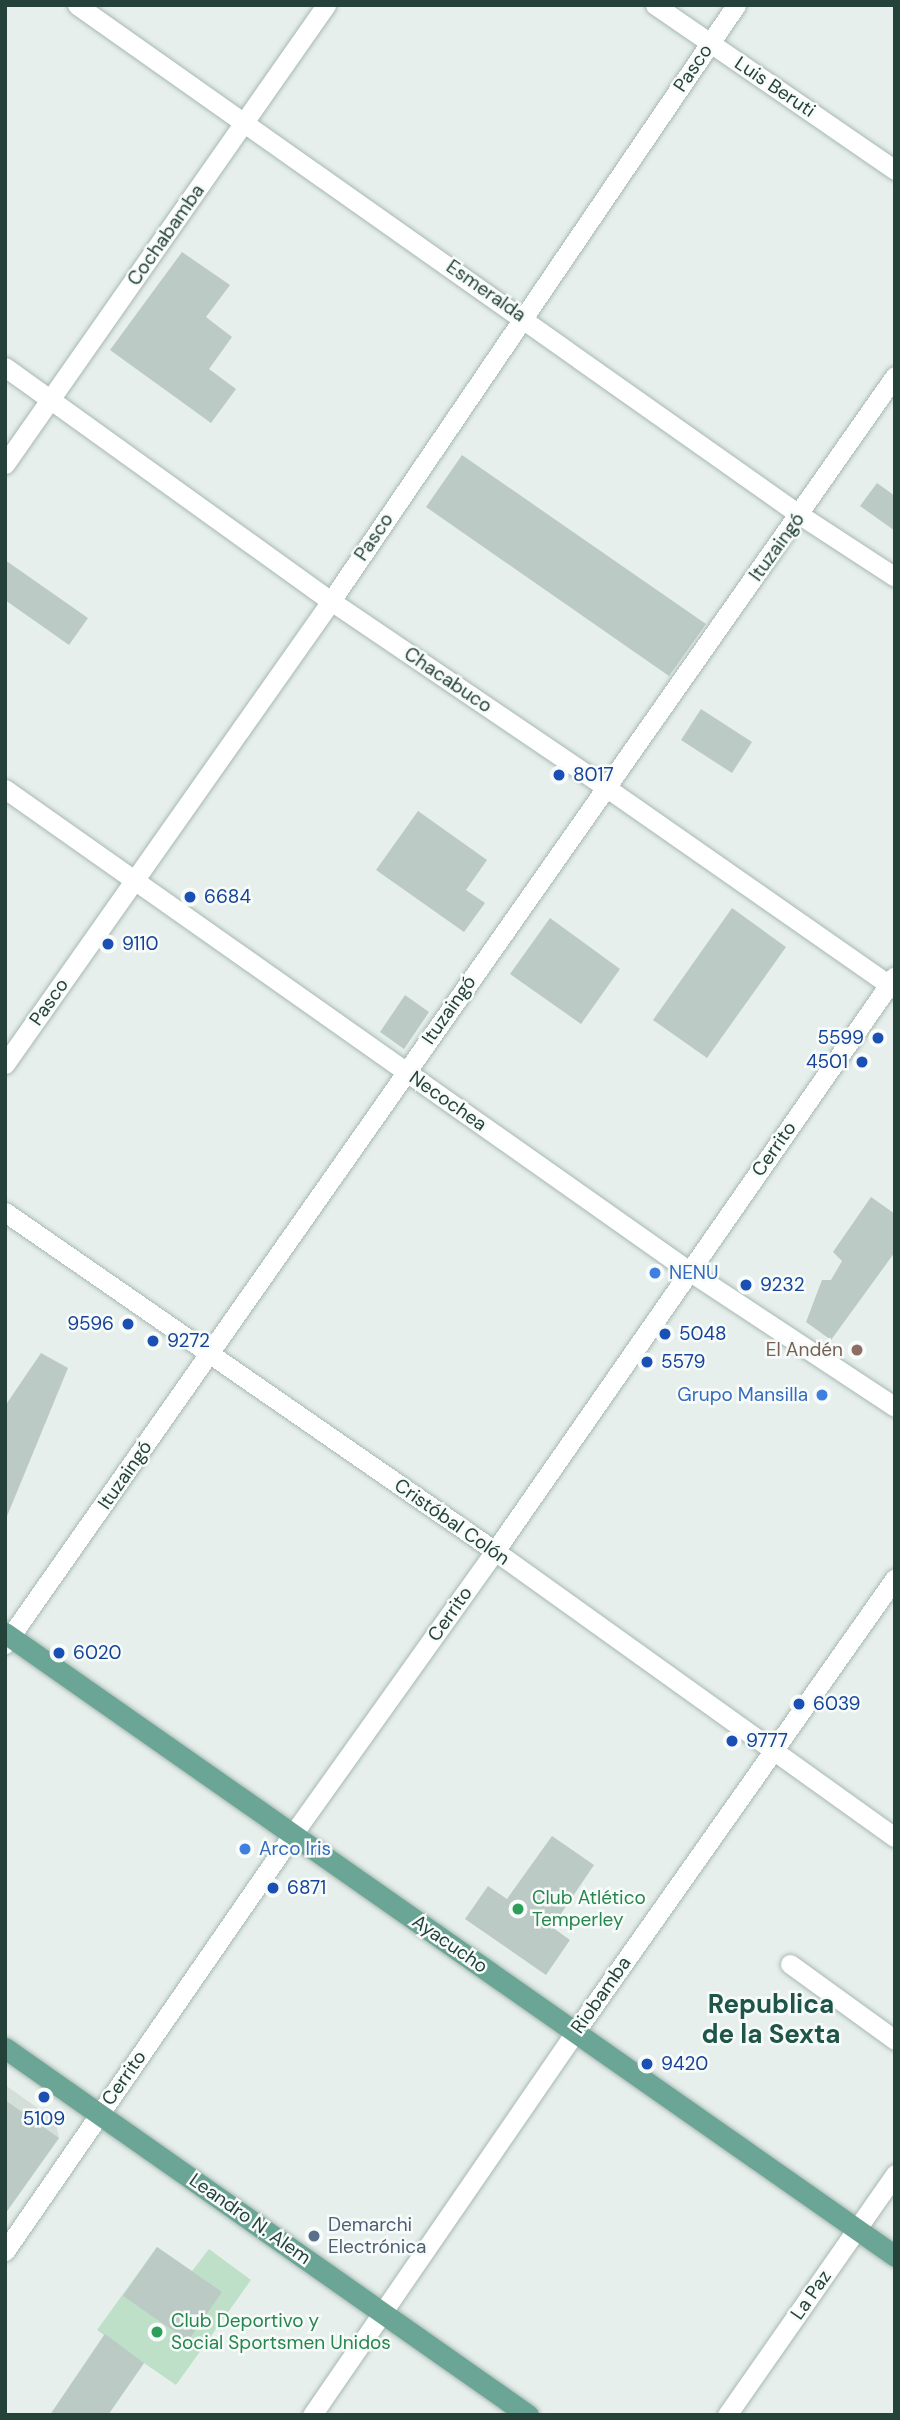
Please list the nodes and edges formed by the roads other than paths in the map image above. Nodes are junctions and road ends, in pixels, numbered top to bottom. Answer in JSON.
{"nodes":[{"id":1,"x":77,"y":5,"type":"edge"},
{"id":2,"x":326,"y":5,"type":"edge"},
{"id":3,"x":655,"y":5,"type":"edge"},
{"id":4,"x":736,"y":5,"type":"edge"},
{"id":5,"x":710,"y":43,"type":"junction"},
{"id":6,"x":245,"y":121,"type":"junction"},
{"id":7,"x":895,"y":170,"type":"edge"},
{"id":8,"x":523,"y":318,"type":"junction"},
{"id":9,"x":5,"y":368,"type":"edge"},
{"id":10,"x":895,"y":376,"type":"edge"},
{"id":11,"x":50,"y":398,"type":"junction"},
{"id":12,"x":5,"y":464,"type":"edge"},
{"id":13,"x":800,"y":514,"type":"junction"},
{"id":14,"x":895,"y":577,"type":"edge"},
{"id":15,"x":331,"y":601,"type":"junction"},
{"id":16,"x":604,"y":786,"type":"junction"},
{"id":17,"x":5,"y":789,"type":"edge"},
{"id":18,"x":135,"y":880,"type":"junction"},
{"id":19,"x":893,"y":983,"type":"edge"},
{"id":20,"x":5,"y":1064,"type":"edge"},
{"id":21,"x":407,"y":1071,"type":"junction"},
{"id":22,"x":5,"y":1212,"type":"edge"},
{"id":23,"x":689,"y":1271,"type":"junction"},
{"id":24,"x":210,"y":1354,"type":"junction"},
{"id":25,"x":895,"y":1408,"type":"edge"},
{"id":26,"x":495,"y":1551,"type":"junction"},
{"id":27,"x":895,"y":1578,"type":"edge"},
{"id":28,"x":7,"y":1638,"type":"edge"},
{"id":29,"x":774,"y":1752,"type":"junction"},
{"id":30,"x":293,"y":1834,"type":"junction"},
{"id":31,"x":895,"y":1837,"type":"edge"},
{"id":32,"x":790,"y":1964,"type":"dead end"},
{"id":33,"x":575,"y":2032,"type":"junction"},
{"id":34,"x":895,"y":2040,"type":"edge"},
{"id":35,"x":5,"y":2048,"type":"edge"},
{"id":36,"x":100,"y":2114,"type":"junction"},
{"id":37,"x":895,"y":2174,"type":"edge"},
{"id":38,"x":857,"y":2229,"type":"junction"},
{"id":39,"x":5,"y":2251,"type":"edge"},
{"id":40,"x":895,"y":2256,"type":"edge"},
{"id":41,"x":383,"y":2311,"type":"junction"},
{"id":42,"x":312,"y":2415,"type":"edge"},
{"id":43,"x":528,"y":2415,"type":"edge"},
{"id":44,"x":727,"y":2415,"type":"edge"}],
"edges":[{"from":1,"to":6,"type":"street","name":"Esmeralda"},
{"from":2,"to":6,"type":"street","name":"Cochabamba"},
{"from":3,"to":5,"type":"street","name":"Luis Beruti"},
{"from":4,"to":5,"type":"street","name":"Pasco"},
{"from":5,"to":7,"type":"street","name":"Luis Beruti"},
{"from":5,"to":8,"type":"street","name":"Pasco"},
{"from":6,"to":8,"type":"street","name":"Esmeralda"},
{"from":6,"to":11,"type":"street","name":"Cochabamba"},
{"from":8,"to":13,"type":"street","name":"Esmeralda"},
{"from":8,"to":15,"type":"street","name":"Pasco"},
{"from":9,"to":11,"type":"street","name":"Chacabuco"},
{"from":10,"to":13,"type":"street","name":"Ituzaingó"},
{"from":11,"to":12,"type":"street","name":"Cochabamba"},
{"from":11,"to":15,"type":"street","name":"Chacabuco"},
{"from":13,"to":14,"type":"street","name":"Esmeralda"},
{"from":13,"to":16,"type":"street","name":"Ituzaingó"},
{"from":15,"to":16,"type":"street","name":"Chacabuco"},
{"from":15,"to":18,"type":"street","name":"Pasco"},
{"from":16,"to":19,"type":"street","name":"Chacabuco"},
{"from":16,"to":21,"type":"street","name":"Ituzaingó"},
{"from":17,"to":18,"type":"street","name":"Necochea"},
{"from":18,"to":20,"type":"street","name":"Pasco"},
{"from":18,"to":21,"type":"street","name":"Necochea"},
{"from":19,"to":23,"type":"street","name":"Cerrito"},
{"from":21,"to":23,"type":"street","name":"Necochea"},
{"from":21,"to":24,"type":"street","name":"Ituzaingó"},
{"from":22,"to":24,"type":"street","name":"Cristóbal Colón"},
{"from":23,"to":25,"type":"street","name":"Necochea"},
{"from":23,"to":26,"type":"street","name":"Cerrito"},
{"from":24,"to":26,"type":"street","name":"Cristóbal Colón"},
{"from":24,"to":28,"type":"street","name":"Ituzaingó"},
{"from":26,"to":29,"type":"street","name":"Cristóbal Colón"},
{"from":26,"to":30,"type":"street","name":"Cerrito"},
{"from":27,"to":29,"type":"street","name":"Riobamba"},
{"from":28,"to":30,"type":"main road","name":"Ayacucho"},
{"from":29,"to":31,"type":"street","name":"Cristóbal Colón"},
{"from":29,"to":33,"type":"street","name":"Riobamba"},
{"from":30,"to":33,"type":"main road","name":"Ayacucho"},
{"from":30,"to":36,"type":"street","name":"Cerrito"},
{"from":32,"to":34,"type":"street"},
{"from":33,"to":38,"type":"main road","name":"Ayacucho"},
{"from":33,"to":41,"type":"street","name":"Riobamba"},
{"from":35,"to":36,"type":"main road","name":"Leandro N. Alem"},
{"from":36,"to":39,"type":"street","name":"Cerrito"},
{"from":36,"to":41,"type":"main road","name":"Leandro N. Alem"},
{"from":37,"to":38,"type":"street","name":"La Paz"},
{"from":38,"to":40,"type":"main road","name":"Ayacucho"},
{"from":38,"to":44,"type":"street","name":"La Paz"},
{"from":41,"to":42,"type":"street","name":"Riobamba"},
{"from":41,"to":43,"type":"main road","name":"Leandro N. Alem"}]}
